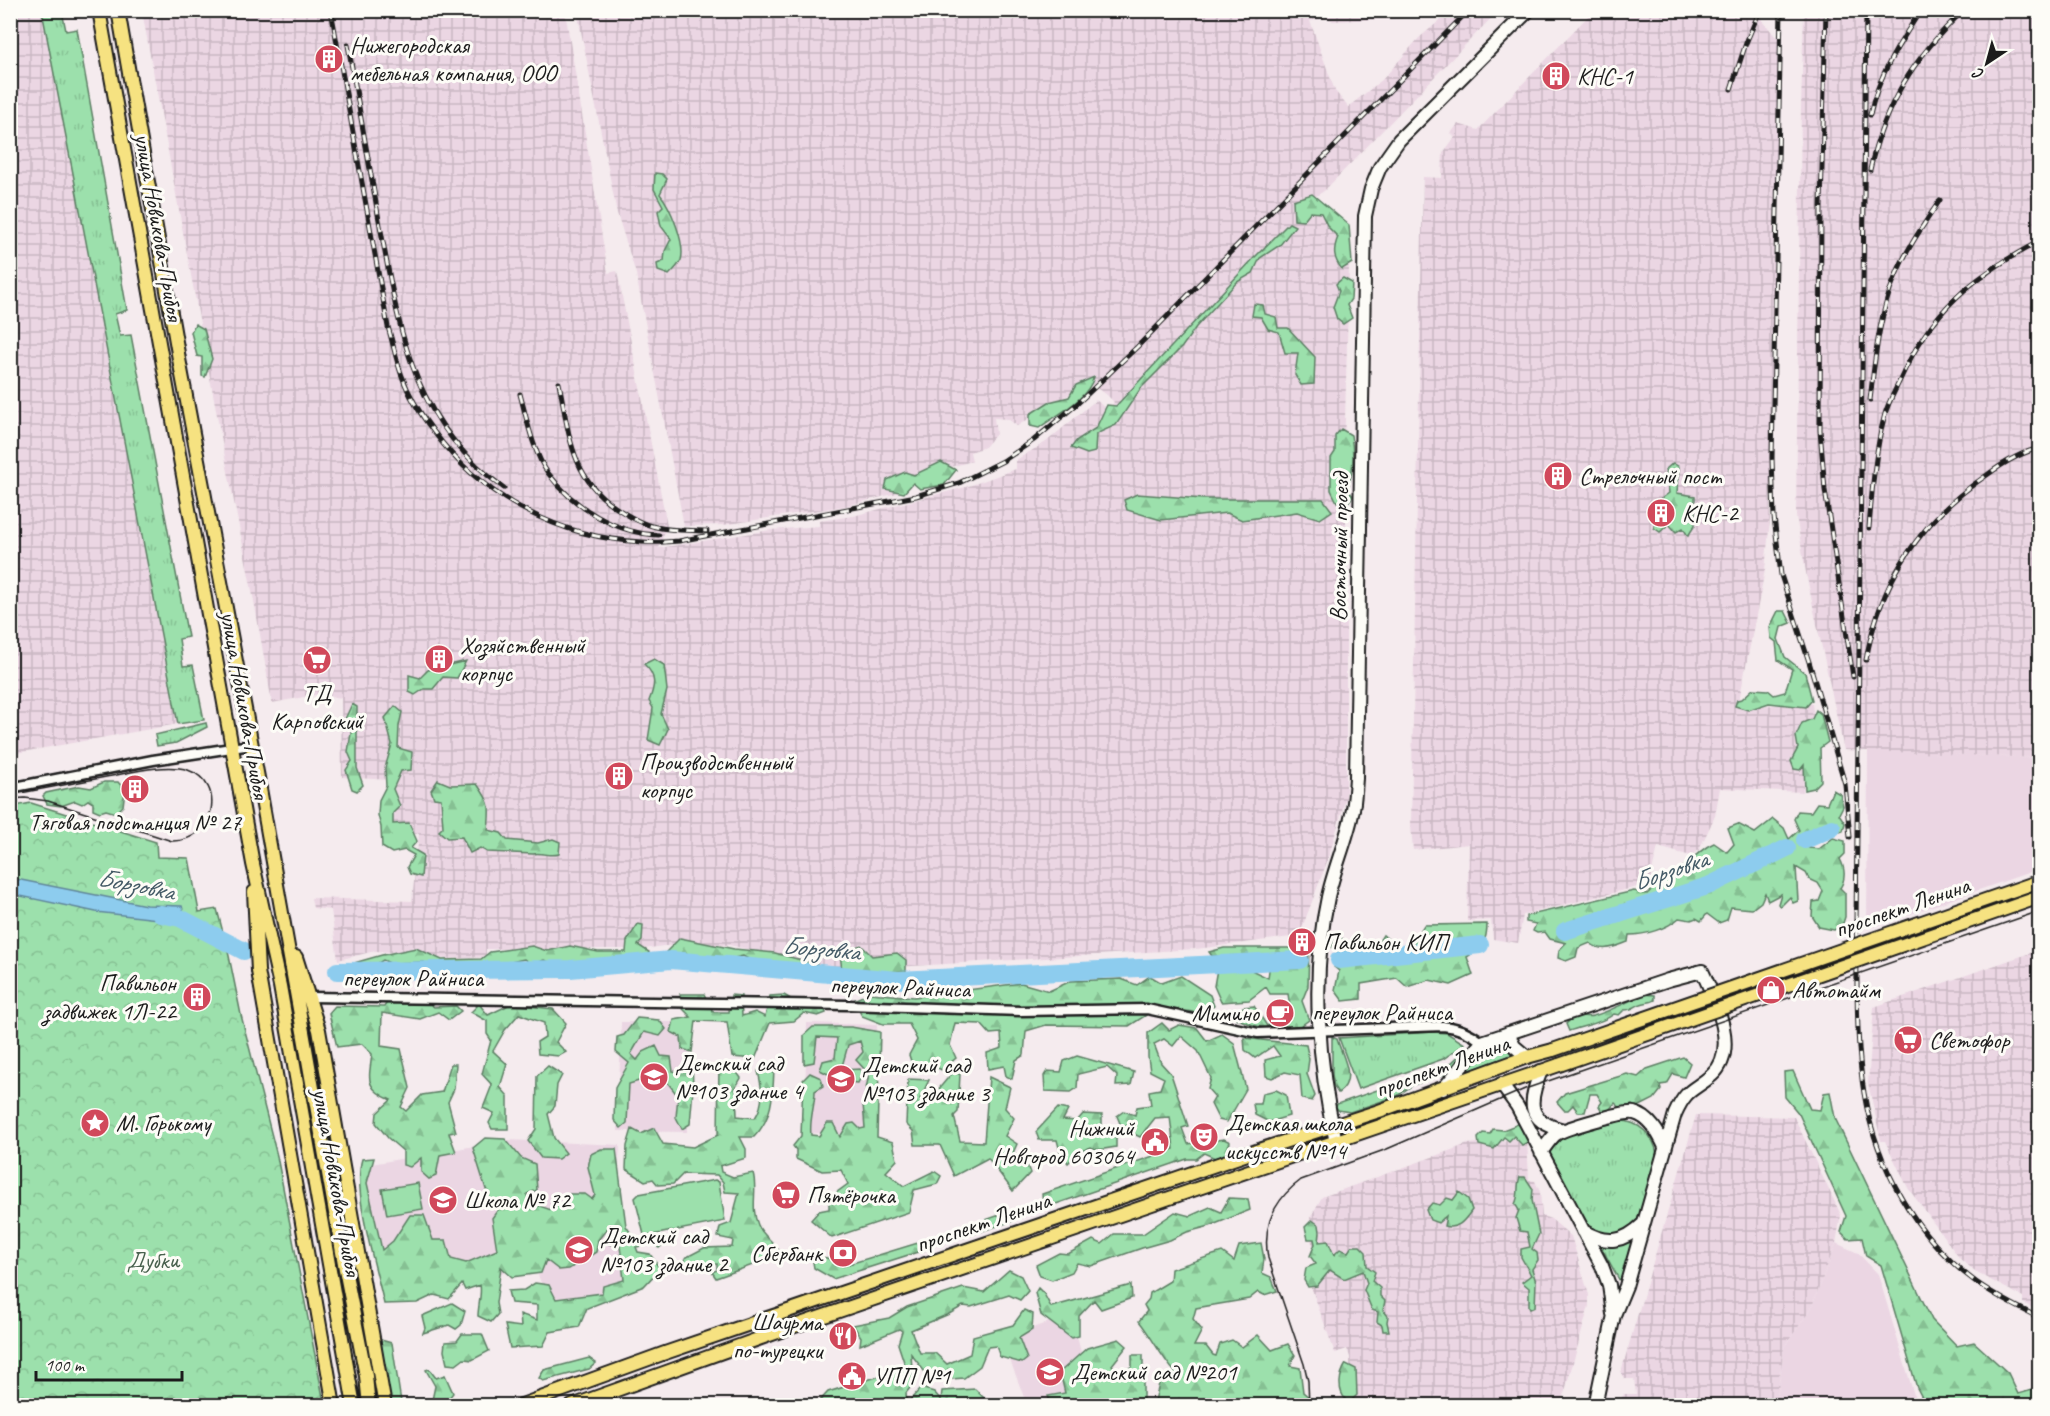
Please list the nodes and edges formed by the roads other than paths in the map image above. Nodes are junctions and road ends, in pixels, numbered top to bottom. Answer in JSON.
{"nodes":[{"id":1,"x":99,"y":10,"type":"edge"},
{"id":2,"x":118,"y":10,"type":"edge"},
{"id":3,"x":1529,"y":10,"type":"edge"},
{"id":4,"x":250,"y":745,"type":"junction"},
{"id":5,"x":232,"y":747,"type":"junction"},
{"id":6,"x":10,"y":788,"type":"edge"},
{"id":7,"x":253,"y":864,"type":"junction"},
{"id":8,"x":2040,"y":882,"type":"edge"},
{"id":9,"x":2040,"y":897,"type":"edge"},
{"id":10,"x":282,"y":912,"type":"junction"},
{"id":11,"x":309,"y":997,"type":"junction"},
{"id":12,"x":1320,"y":1031,"type":"junction"},
{"id":13,"x":1508,"y":1033,"type":"junction"},
{"id":14,"x":1482,"y":1042,"type":"junction"},
{"id":15,"x":1527,"y":1057,"type":"junction"},
{"id":16,"x":1541,"y":1071,"type":"junction"},
{"id":17,"x":1501,"y":1084,"type":"junction"},
{"id":18,"x":1443,"y":1089,"type":"junction"},
{"id":19,"x":1332,"y":1127,"type":"junction"},
{"id":20,"x":1564,"y":1130,"type":"junction"},
{"id":21,"x":1336,"y":1142,"type":"junction"},
{"id":22,"x":1665,"y":1147,"type":"junction"},
{"id":23,"x":1541,"y":1152,"type":"junction"},
{"id":24,"x":1644,"y":1223,"type":"junction"},
{"id":25,"x":1583,"y":1231,"type":"junction"},
{"id":26,"x":1614,"y":1315,"type":"junction"},
{"id":27,"x":334,"y":1406,"type":"edge"},
{"id":28,"x":354,"y":1406,"type":"edge"},
{"id":29,"x":369,"y":1406,"type":"edge"},
{"id":30,"x":385,"y":1406,"type":"edge"},
{"id":31,"x":519,"y":1406,"type":"edge"},
{"id":32,"x":572,"y":1406,"type":"edge"},
{"id":33,"x":1595,"y":1406,"type":"edge"}],
"edges":[{"from":1,"to":5,"type":"main road","name":"улица Новикова-Прибоя"},
{"from":2,"to":4,"type":"main road","name":"улица Новикова-Прибоя"},
{"from":3,"to":12,"type":"main road","name":"Восточный проезд"},
{"from":4,"to":5,"type":"street"},
{"from":4,"to":10,"type":"main road","name":"улица Новикова-Прибоя"},
{"from":5,"to":6,"type":"street"},
{"from":5,"to":7,"type":"main road","name":"улица Новикова-Прибоя"},
{"from":7,"to":27,"type":"main road"},
{"from":7,"to":28,"type":"main road","name":"улица Новикова-Прибоя"},
{"from":8,"to":15,"type":"main road","name":"проспект Ленина","bridge":true},
{"from":9,"to":16,"type":"main road","name":"проспект Ленина","bridge":true},
{"from":10,"to":11,"type":"main road"},
{"from":10,"to":29,"type":"main road","name":"улица Новикова-Прибоя"},
{"from":11,"to":12,"type":"street","name":"переулок Райниса"},
{"from":11,"to":30,"type":"main road"},
{"from":12,"to":14,"type":"street","name":"переулок Райниса"},
{"from":12,"to":19,"type":"main road","name":"Восточный проезд"},
{"from":13,"to":14,"type":"main road"},
{"from":13,"to":15,"type":"main road"},
{"from":13,"to":22,"type":"main road"},
{"from":14,"to":18,"type":"main road"},
{"from":15,"to":18,"type":"main road","name":"проспект Ленина"},
{"from":16,"to":17,"type":"main road","name":"проспект Ленина"},
{"from":16,"to":20,"type":"main road"},
{"from":17,"to":21,"type":"main road","name":"проспект Ленина"},
{"from":17,"to":23,"type":"main road"},
{"from":18,"to":19,"type":"main road","name":"проспект Ленина"},
{"from":19,"to":21,"type":"main road","name":"Восточный проезд"},
{"from":19,"to":31,"type":"main road","name":"проспект Ленина"},
{"from":20,"to":22,"type":"main road"},
{"from":20,"to":23,"type":"main road"},
{"from":21,"to":32,"type":"main road","name":"проспект Ленина"},
{"from":22,"to":24,"type":"main road"},
{"from":23,"to":25,"type":"main road"},
{"from":24,"to":25,"type":"main road"},
{"from":24,"to":26,"type":"main road"},
{"from":25,"to":26,"type":"main road"},
{"from":26,"to":33,"type":"main road"}]}
